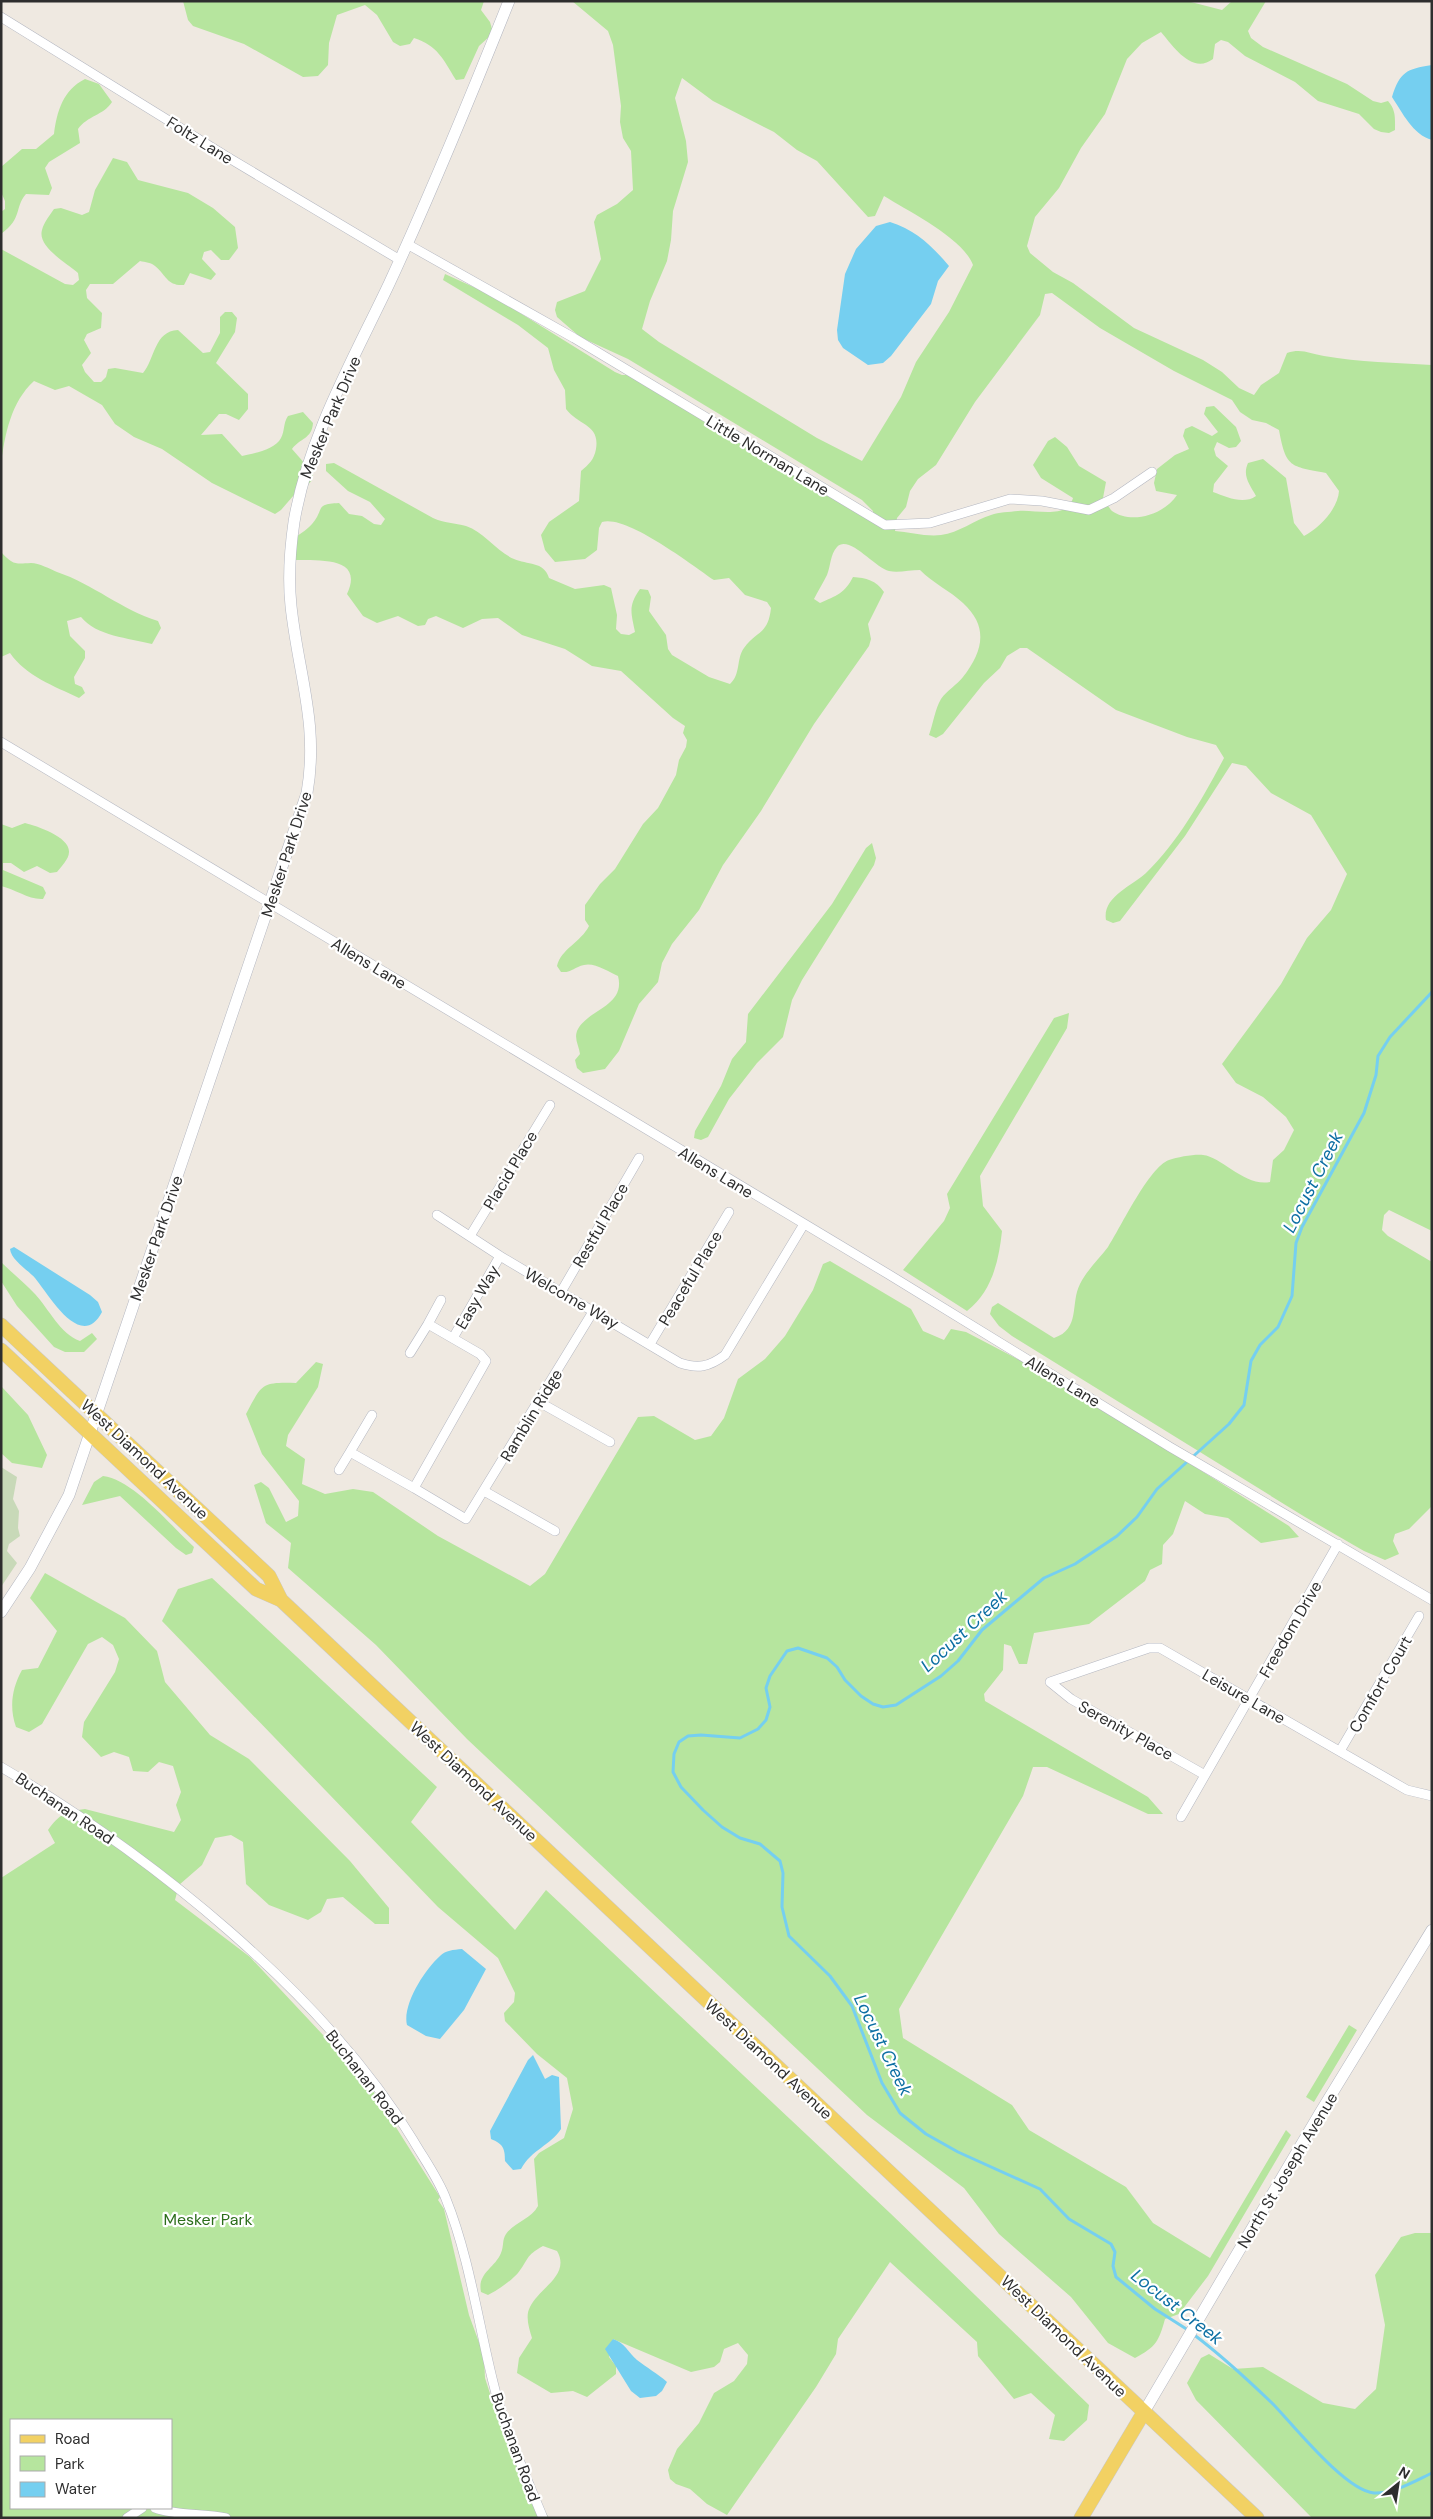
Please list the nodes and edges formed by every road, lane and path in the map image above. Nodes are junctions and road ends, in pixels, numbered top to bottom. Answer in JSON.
{"nodes":[{"id":1,"x":509,"y":1,"type":"edge"},
{"id":2,"x":1,"y":17,"type":"edge"},
{"id":3,"x":407,"y":244,"type":"junction"},
{"id":4,"x":400,"y":260,"type":"junction"},
{"id":5,"x":1152,"y":472,"type":"dead end"},
{"id":6,"x":1,"y":742,"type":"edge"},
{"id":7,"x":270,"y":903,"type":"junction"},
{"id":8,"x":550,"y":1105,"type":"dead end"},
{"id":9,"x":639,"y":1158,"type":"dead end"},
{"id":10,"x":729,"y":1212,"type":"dead end"},
{"id":11,"x":437,"y":1215,"type":"dead end"},
{"id":12,"x":804,"y":1224,"type":"junction"},
{"id":13,"x":470,"y":1236,"type":"junction"},
{"id":14,"x":500,"y":1256,"type":"junction"},
{"id":15,"x":561,"y":1292,"type":"junction"},
{"id":16,"x":442,"y":1300,"type":"dead end"},
{"id":17,"x":594,"y":1310,"type":"junction"},
{"id":18,"x":428,"y":1324,"type":"junction"},
{"id":19,"x":1,"y":1325,"type":"edge"},
{"id":20,"x":453,"y":1338,"type":"junction"},
{"id":21,"x":650,"y":1344,"type":"junction"},
{"id":22,"x":1,"y":1350,"type":"edge"},
{"id":23,"x":410,"y":1353,"type":"dead end"},
{"id":24,"x":539,"y":1402,"type":"junction"},
{"id":25,"x":97,"y":1414,"type":"junction"},
{"id":26,"x":372,"y":1415,"type":"dead end"},
{"id":27,"x":90,"y":1434,"type":"junction"},
{"id":28,"x":610,"y":1442,"type":"dead end"},
{"id":29,"x":350,"y":1452,"type":"junction"},
{"id":30,"x":339,"y":1470,"type":"dead end"},
{"id":31,"x":414,"y":1488,"type":"junction"},
{"id":32,"x":484,"y":1491,"type":"junction"},
{"id":33,"x":555,"y":1531,"type":"dead end"},
{"id":34,"x":1338,"y":1544,"type":"junction"},
{"id":35,"x":280,"y":1600,"type":"junction"},
{"id":36,"x":1432,"y":1600,"type":"edge"},
{"id":37,"x":1,"y":1612,"type":"edge"},
{"id":38,"x":1419,"y":1616,"type":"dead end"},
{"id":39,"x":1050,"y":1682,"type":"joint"},
{"id":40,"x":1249,"y":1699,"type":"junction"},
{"id":41,"x":1340,"y":1751,"type":"junction"},
{"id":42,"x":1,"y":1766,"type":"edge"},
{"id":43,"x":1206,"y":1775,"type":"junction"},
{"id":44,"x":1432,"y":1796,"type":"edge"},
{"id":45,"x":1181,"y":1817,"type":"dead end"},
{"id":46,"x":1432,"y":1930,"type":"edge"},
{"id":47,"x":1144,"y":2412,"type":"junction"},
{"id":48,"x":140,"y":2509,"type":"edge"},
{"id":49,"x":158,"y":2509,"type":"edge"},
{"id":50,"x":127,"y":2518,"type":"edge"},
{"id":51,"x":226,"y":2518,"type":"edge"},
{"id":52,"x":543,"y":2518,"type":"edge"},
{"id":53,"x":1081,"y":2518,"type":"edge"},
{"id":54,"x":1257,"y":2518,"type":"edge"}],
"edges":[{"from":1,"to":3,"type":"street","name":"Mesker Park Drive"},
{"from":2,"to":4,"type":"street","name":"Foltz Lane"},
{"from":3,"to":4,"type":"street","name":"Mesker Park Drive"},
{"from":3,"to":5,"type":"street","name":"Little Norman Lane"},
{"from":4,"to":7,"type":"street","name":"Mesker Park Drive"},
{"from":6,"to":7,"type":"street","name":"Allens Lane"},
{"from":7,"to":12,"type":"street","name":"Allens Lane"},
{"from":7,"to":25,"type":"street","name":"Mesker Park Drive"},
{"from":8,"to":13,"type":"street","name":"Placid Place"},
{"from":9,"to":15,"type":"street","name":"Restful Place"},
{"from":10,"to":21,"type":"street","name":"Peaceful Place"},
{"from":11,"to":13,"type":"street","name":"Welcome Way"},
{"from":12,"to":21,"type":"street","name":"Welcome Way"},
{"from":12,"to":34,"type":"street","name":"Allens Lane"},
{"from":13,"to":14,"type":"street","name":"Welcome Way"},
{"from":14,"to":15,"type":"street","name":"Welcome Way"},
{"from":14,"to":20,"type":"street","name":"Easy Way"},
{"from":15,"to":17,"type":"street","name":"Welcome Way"},
{"from":16,"to":18,"type":"street"},
{"from":17,"to":21,"type":"street","name":"Welcome Way"},
{"from":17,"to":24,"type":"street","name":"Ramblin Ridge"},
{"from":18,"to":20,"type":"street"},
{"from":18,"to":23,"type":"street"},
{"from":19,"to":25,"type":"main road","name":"West Diamond Avenue"},
{"from":20,"to":31,"type":"street"},
{"from":22,"to":27,"type":"main road","name":"West Diamond Avenue"},
{"from":24,"to":28,"type":"street"},
{"from":24,"to":32,"type":"street","name":"Ramblin Ridge"},
{"from":25,"to":27,"type":"street","name":"Mesker Park Drive"},
{"from":25,"to":35,"type":"main road","name":"West Diamond Avenue"},
{"from":26,"to":29,"type":"street"},
{"from":27,"to":35,"type":"main road","name":"West Diamond Avenue"},
{"from":27,"to":37,"type":"street","name":"Mesker Park Drive"},
{"from":29,"to":30,"type":"street"},
{"from":29,"to":31,"type":"street"},
{"from":31,"to":32,"type":"street","name":"Ramblin Ridge"},
{"from":32,"to":33,"type":"street"},
{"from":34,"to":36,"type":"street","name":"Allens Lane"},
{"from":34,"to":40,"type":"street","name":"Freedom Drive"},
{"from":35,"to":47,"type":"main road","name":"West Diamond Avenue"},
{"from":38,"to":41,"type":"street","name":"Comfort Court"},
{"from":39,"to":40,"type":"street","name":"Leisure Lane"},
{"from":39,"to":43,"type":"street","name":"Serenity Place"},
{"from":40,"to":41,"type":"street","name":"Leisure Lane"},
{"from":40,"to":43,"type":"street","name":"Freedom Drive"},
{"from":41,"to":44,"type":"street","name":"Leisure Lane"},
{"from":42,"to":52,"type":"street","name":"Buchanan Road"},
{"from":43,"to":45,"type":"street","name":"Freedom Drive"},
{"from":46,"to":47,"type":"street","name":"North St Joseph Avenue"},
{"from":47,"to":53,"type":"main road"},
{"from":47,"to":54,"type":"main road","name":"West Diamond Avenue"},
{"from":48,"to":50,"type":"street"},
{"from":49,"to":51,"type":"street"}]}
